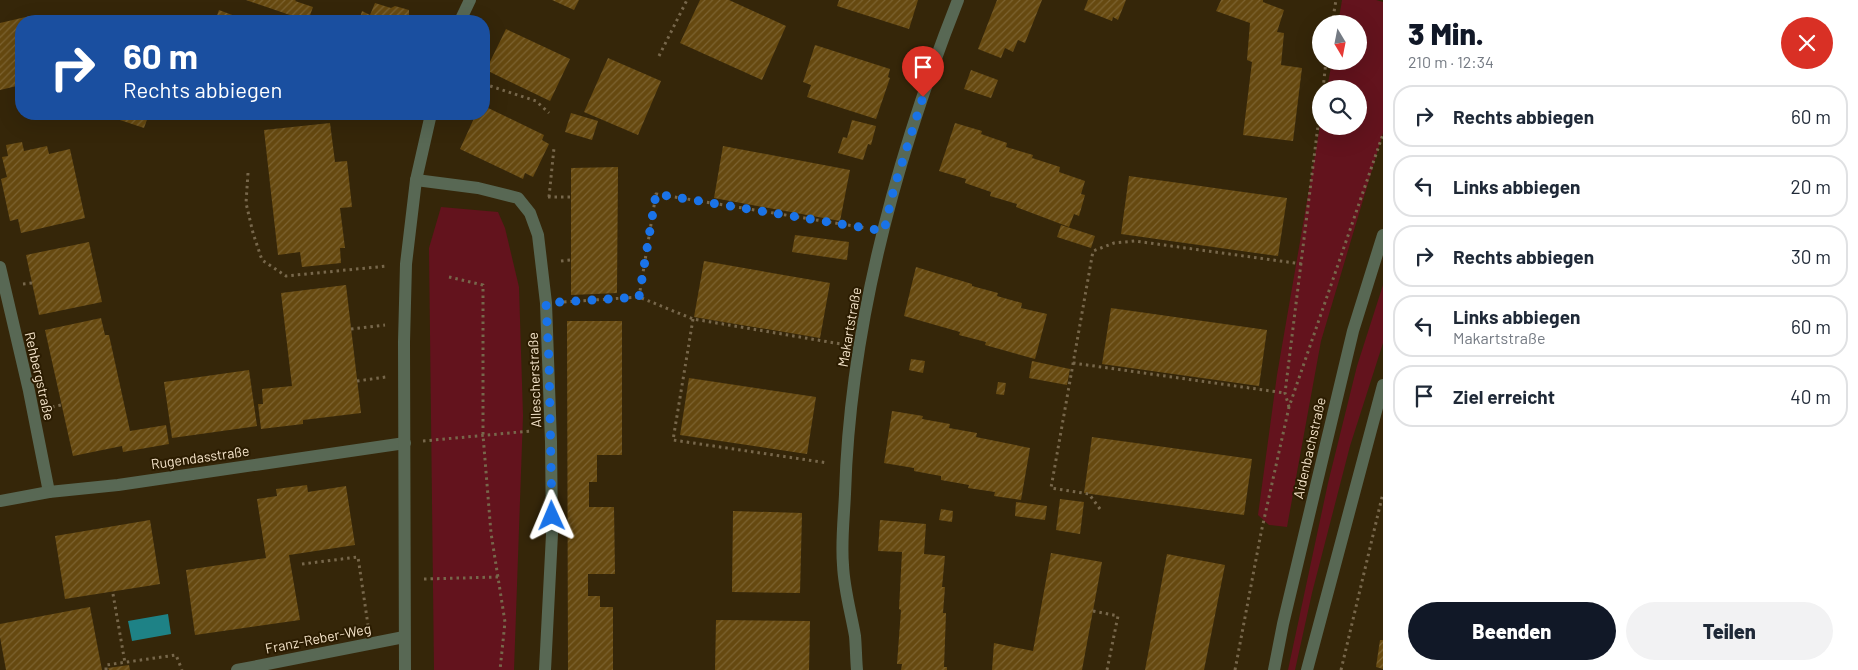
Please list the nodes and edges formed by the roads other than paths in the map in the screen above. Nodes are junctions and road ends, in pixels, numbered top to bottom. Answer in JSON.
{"nodes":[{"id":1,"x":958,"y":0,"type":"edge"},
{"id":2,"x":467,"y":1,"type":"edge"},
{"id":3,"x":462,"y":15,"type":"edge"},
{"id":4,"x":430,"y":120,"type":"edge"},
{"id":5,"x":416,"y":180,"type":"junction"},
{"id":6,"x":1383,"y":235,"type":"edge"},
{"id":7,"x":0,"y":267,"type":"edge"},
{"id":8,"x":1383,"y":384,"type":"edge"},
{"id":9,"x":404,"y":443,"type":"junction"},
{"id":10,"x":49,"y":492,"type":"junction"},
{"id":11,"x":0,"y":501,"type":"edge"},
{"id":12,"x":404,"y":637,"type":"junction"},
{"id":13,"x":237,"y":670,"type":"edge"},
{"id":14,"x":405,"y":670,"type":"edge"},
{"id":15,"x":545,"y":670,"type":"edge"},
{"id":16,"x":857,"y":670,"type":"edge"},
{"id":17,"x":1274,"y":670,"type":"edge"},
{"id":18,"x":1307,"y":670,"type":"edge"}],
"edges":[{"from":1,"to":16,"type":"street","name":"Makartstraße"},
{"from":2,"to":3,"type":"street"},
{"from":4,"to":5,"type":"street"},
{"from":5,"to":9,"type":"street"},
{"from":5,"to":15,"type":"street","name":"Allescherstraße"},
{"from":6,"to":17,"type":"street","name":"Aidenbachstraße"},
{"from":7,"to":10,"type":"street","name":"Rehbergstraße"},
{"from":8,"to":18,"type":"street"},
{"from":9,"to":10,"type":"street","name":"Rugendasstraße"},
{"from":9,"to":12,"type":"street"},
{"from":10,"to":11,"type":"street","name":"Rugendasstraße"},
{"from":12,"to":13,"type":"street","name":"Franz-Reber-Weg"},
{"from":12,"to":14,"type":"street"}]}
